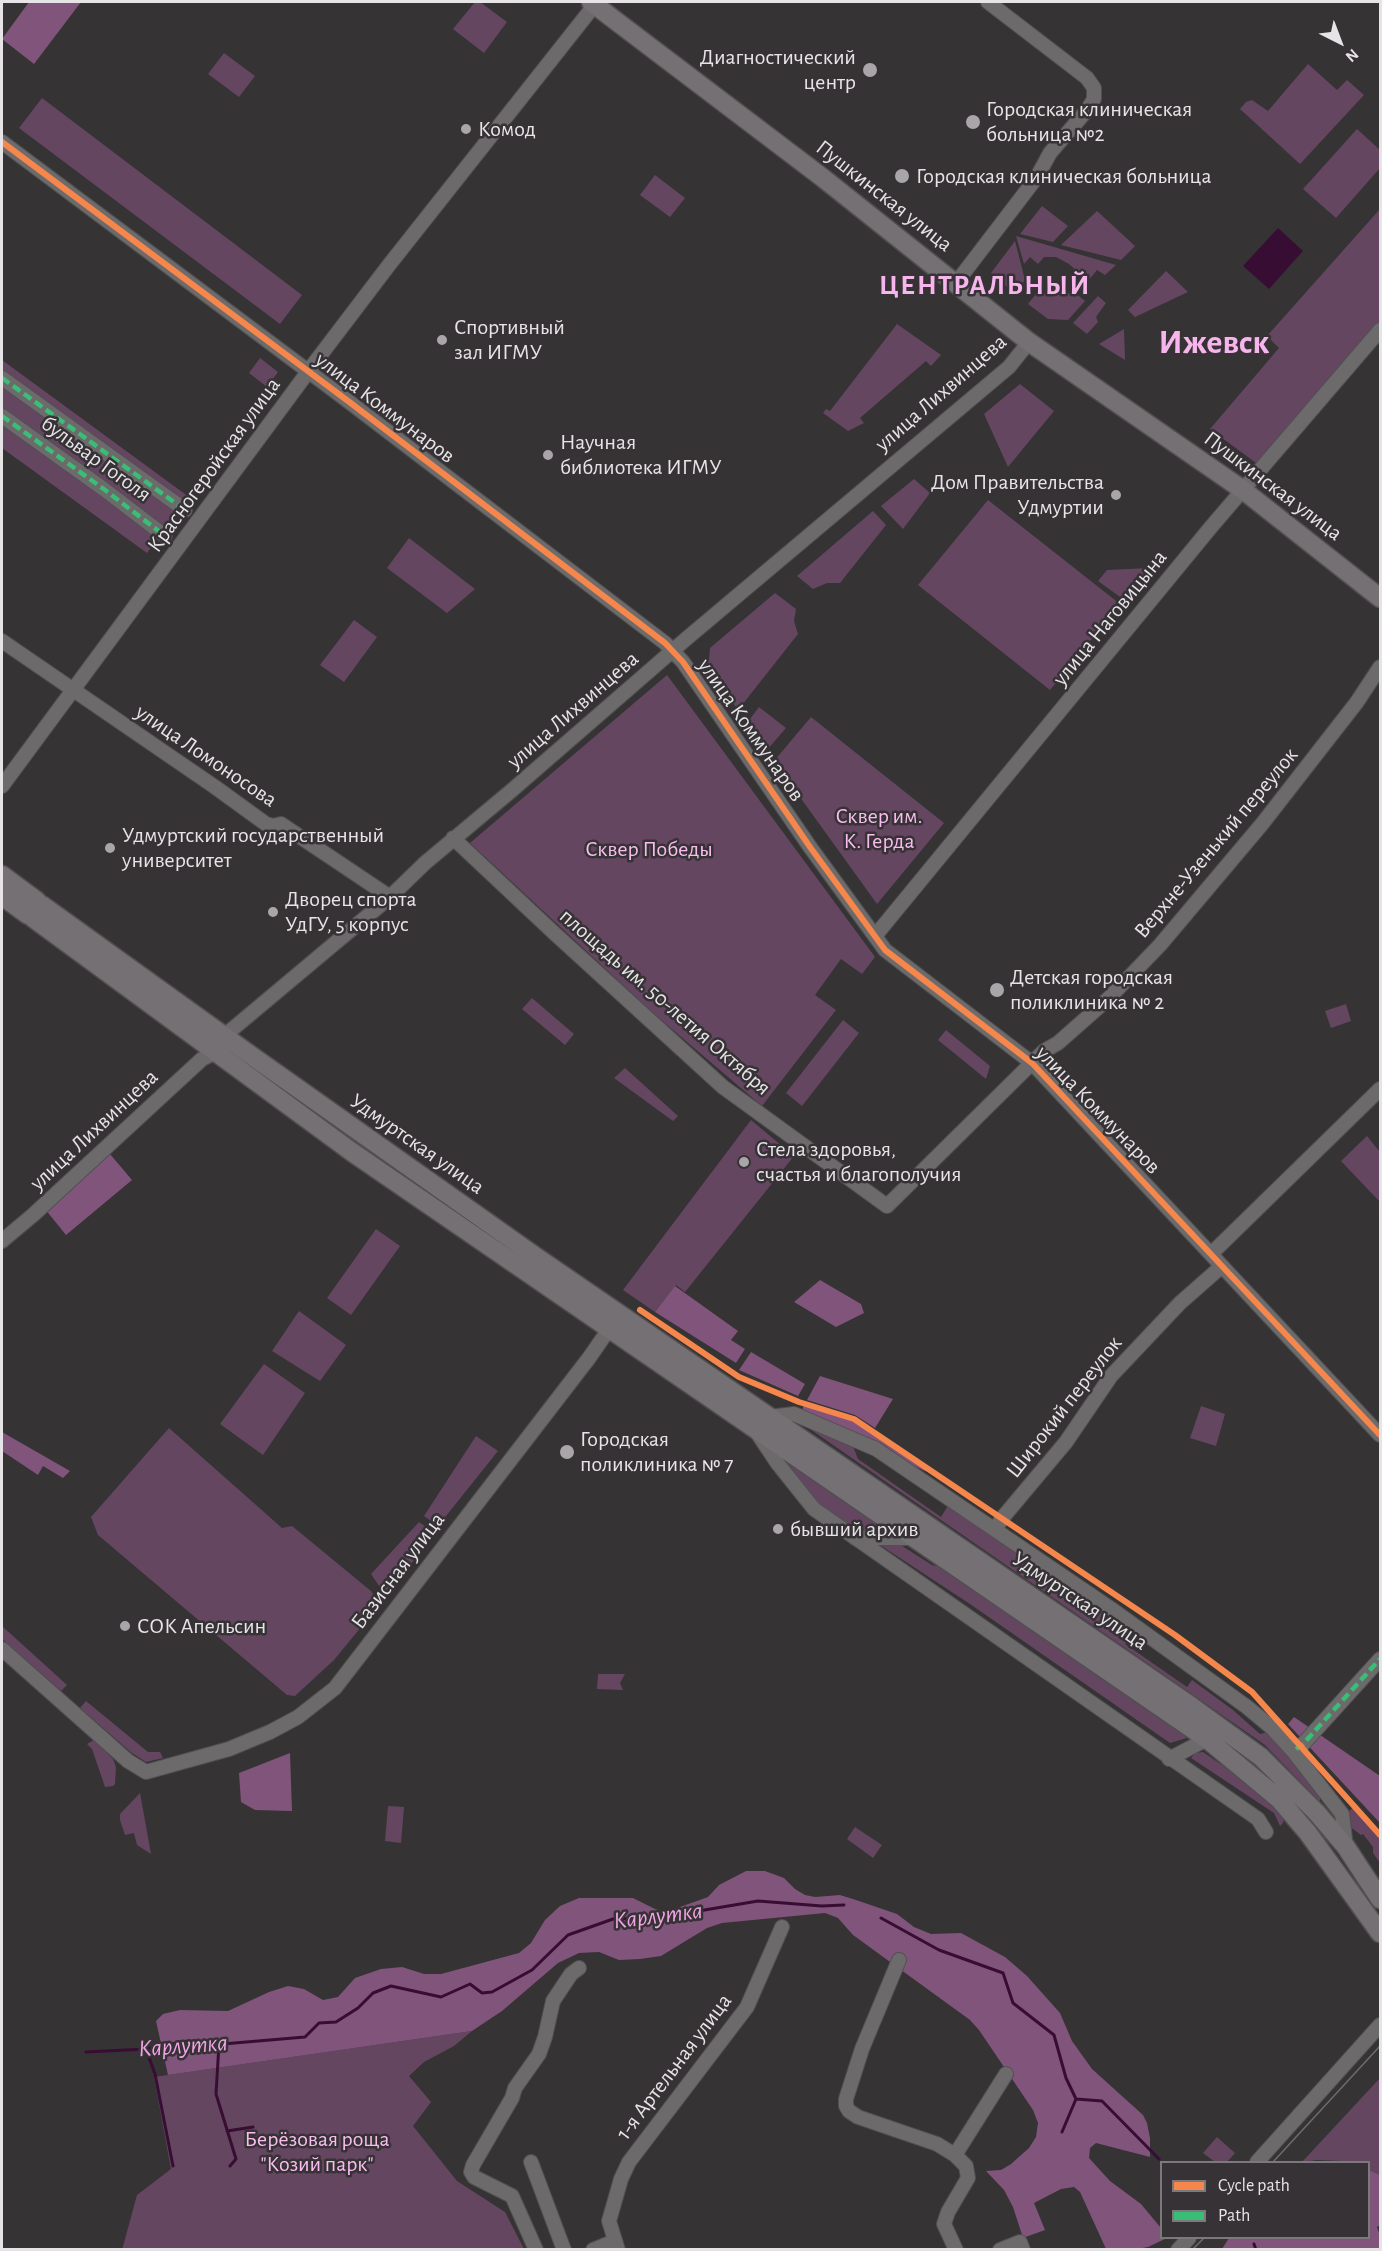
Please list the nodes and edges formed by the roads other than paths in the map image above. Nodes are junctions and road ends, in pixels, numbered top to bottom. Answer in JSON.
{"nodes":[{"id":1,"x":594,"y":2,"type":"edge"},
{"id":2,"x":988,"y":2,"type":"edge"},
{"id":3,"x":1007,"y":7,"type":"edge"},
{"id":4,"x":2,"y":142,"type":"edge"},
{"id":5,"x":956,"y":283,"type":"junction"},
{"id":6,"x":1380,"y":330,"type":"edge"},
{"id":7,"x":1029,"y":342,"type":"junction"},
{"id":8,"x":308,"y":373,"type":"junction"},
{"id":9,"x":2,"y":378,"type":"edge"},
{"id":10,"x":2,"y":416,"type":"edge"},
{"id":11,"x":1243,"y":490,"type":"junction"},
{"id":12,"x":184,"y":510,"type":"dead end"},
{"id":13,"x":165,"y":536,"type":"dead end"},
{"id":14,"x":1380,"y":598,"type":"edge"},
{"id":15,"x":2,"y":641,"type":"edge"},
{"id":16,"x":673,"y":651,"type":"junction"},
{"id":17,"x":1380,"y":667,"type":"edge"},
{"id":18,"x":73,"y":691,"type":"junction"},
{"id":19,"x":2,"y":786,"type":"edge"},
{"id":20,"x":453,"y":838,"type":"junction"},
{"id":21,"x":2,"y":875,"type":"edge"},
{"id":22,"x":2,"y":896,"type":"edge"},
{"id":23,"x":390,"y":897,"type":"junction"},
{"id":24,"x":35,"y":910,"type":"junction"},
{"id":25,"x":875,"y":936,"type":"junction"},
{"id":26,"x":216,"y":1044,"type":"junction"},
{"id":27,"x":1032,"y":1063,"type":"junction"},
{"id":28,"x":1380,"y":1089,"type":"edge"},
{"id":29,"x":363,"y":1136,"type":"junction"},
{"id":30,"x":352,"y":1152,"type":"junction"},
{"id":31,"x":887,"y":1206,"type":"joint"},
{"id":32,"x":2,"y":1241,"type":"edge"},
{"id":33,"x":1211,"y":1254,"type":"junction"},
{"id":34,"x":535,"y":1256,"type":"junction"},
{"id":35,"x":1222,"y":1266,"type":"junction"},
{"id":36,"x":524,"y":1272,"type":"junction"},
{"id":37,"x":620,"y":1313,"type":"junction"},
{"id":38,"x":609,"y":1330,"type":"junction"},
{"id":39,"x":730,"y":1390,"type":"junction"},
{"id":40,"x":719,"y":1405,"type":"junction"},
{"id":41,"x":769,"y":1417,"type":"junction"},
{"id":42,"x":755,"y":1429,"type":"junction"},
{"id":43,"x":1380,"y":1435,"type":"edge"},
{"id":44,"x":995,"y":1529,"type":"junction"},
{"id":45,"x":855,"y":1538,"type":"junction"},
{"id":46,"x":911,"y":1538,"type":"junction"},
{"id":47,"x":2,"y":1649,"type":"edge"},
{"id":48,"x":1380,"y":1659,"type":"edge"},
{"id":49,"x":1207,"y":1739,"type":"junction"},
{"id":50,"x":1293,"y":1751,"type":"junction"},
{"id":51,"x":1169,"y":1759,"type":"junction"},
{"id":52,"x":1266,"y":1832,"type":"dead end"},
{"id":53,"x":1346,"y":1847,"type":"junction"},
{"id":54,"x":1376,"y":1893,"type":"edge"},
{"id":55,"x":1356,"y":1898,"type":"junction"},
{"id":56,"x":782,"y":1927,"type":"dead end"},
{"id":57,"x":1380,"y":1933,"type":"edge"},
{"id":58,"x":898,"y":1960,"type":"dead end"},
{"id":59,"x":579,"y":1968,"type":"dead end"},
{"id":60,"x":1380,"y":2025,"type":"edge"},
{"id":61,"x":1006,"y":2074,"type":"dead end"},
{"id":62,"x":956,"y":2155,"type":"junction"},
{"id":63,"x":1259,"y":2161,"type":"edge"},
{"id":64,"x":531,"y":2162,"type":"dead end"},
{"id":65,"x":617,"y":2245,"type":"edge"},
{"id":66,"x":536,"y":2250,"type":"edge"},
{"id":67,"x":564,"y":2250,"type":"edge"},
{"id":68,"x":593,"y":2250,"type":"edge"},
{"id":69,"x":956,"y":2250,"type":"edge"},
{"id":70,"x":1000,"y":2250,"type":"edge"},
{"id":71,"x":1023,"y":2250,"type":"edge"}],
"edges":[{"from":1,"to":5,"type":"main road","name":"Пушкинская улица"},
{"from":1,"to":8,"type":"street","name":"Красногеройская улица"},
{"from":2,"to":3,"type":"street"},
{"from":3,"to":5,"type":"street"},
{"from":4,"to":8,"type":"street","name":"улица Коммунаров"},
{"from":5,"to":7,"type":"main road","name":"Пушкинская улица"},
{"from":6,"to":11,"type":"street","name":"улица Наговицына"},
{"from":7,"to":11,"type":"main road","name":"Пушкинская улица"},
{"from":7,"to":16,"type":"street","name":"улица Лихвинцева"},
{"from":8,"to":16,"type":"street","name":"улица Коммунаров"},
{"from":8,"to":18,"type":"street","name":"Красногеройская улица"},
{"from":9,"to":12,"type":"street"},
{"from":10,"to":13,"type":"street","name":"бульвар Гоголя"},
{"from":11,"to":14,"type":"main road","name":"Пушкинская улица"},
{"from":11,"to":25,"type":"street","name":"улица Наговицына"},
{"from":15,"to":18,"type":"street","name":"улица Ломоносова"},
{"from":16,"to":20,"type":"street","name":"улица Лихвинцева"},
{"from":16,"to":25,"type":"street","name":"улица Коммунаров"},
{"from":17,"to":27,"type":"street","name":"Верхне-Узенький переулок"},
{"from":18,"to":19,"type":"street","name":"Красногеройская улица"},
{"from":18,"to":23,"type":"street","name":"улица Ломоносова"},
{"from":20,"to":23,"type":"street","name":"улица Лихвинцева"},
{"from":20,"to":31,"type":"street","name":"площадь им. 50-летия Октября"},
{"from":21,"to":24,"type":"main road","name":"Удмуртская улица"},
{"from":22,"to":24,"type":"main road","name":"Удмуртская улица"},
{"from":23,"to":26,"type":"street","name":"улица Лихвинцева"},
{"from":24,"to":26,"type":"main road","name":"Удмуртская улица"},
{"from":25,"to":27,"type":"street","name":"улица Коммунаров"},
{"from":26,"to":29,"type":"main road","name":"Удмуртская улица"},
{"from":26,"to":30,"type":"main road","name":"Удмуртская улица"},
{"from":26,"to":32,"type":"street","name":"улица Лихвинцева"},
{"from":27,"to":31,"type":"street","name":"Верхне-Узенький переулок"},
{"from":27,"to":33,"type":"street","name":"улица Коммунаров"},
{"from":28,"to":33,"type":"street"},
{"from":29,"to":30,"type":"main road"},
{"from":29,"to":34,"type":"main road","name":"Удмуртская улица"},
{"from":30,"to":36,"type":"main road","name":"Удмуртская улица"},
{"from":33,"to":35,"type":"street","name":"улица Коммунаров"},
{"from":34,"to":36,"type":"main road"},
{"from":34,"to":37,"type":"main road","name":"Удмуртская улица"},
{"from":35,"to":43,"type":"street","name":"улица Коммунаров"},
{"from":35,"to":44,"type":"street","name":"Широкий переулок"},
{"from":36,"to":38,"type":"main road","name":"Удмуртская улица"},
{"from":37,"to":38,"type":"street","name":"Базисная улица"},
{"from":37,"to":39,"type":"main road","name":"Удмуртская улица"},
{"from":38,"to":40,"type":"main road","name":"Удмуртская улица"},
{"from":38,"to":47,"type":"street","name":"Базисная улица"},
{"from":39,"to":40,"type":"main road"},
{"from":39,"to":41,"type":"main road","name":"Удмуртская улица"},
{"from":40,"to":42,"type":"main road","name":"Удмуртская улица"},
{"from":41,"to":44,"type":"street","name":"Удмуртская улица"},
{"from":41,"to":53,"type":"main road","name":"Удмуртская улица"},
{"from":42,"to":45,"type":"street","name":"Удмуртская улица"},
{"from":42,"to":46,"type":"main road","name":"Удмуртская улица"},
{"from":44,"to":50,"type":"street","name":"Удмуртская улица"},
{"from":45,"to":46,"type":"street"},
{"from":45,"to":51,"type":"street","name":"Удмуртская улица"},
{"from":46,"to":49,"type":"main road","name":"Удмуртская улица"},
{"from":48,"to":50,"type":"street"},
{"from":49,"to":51,"type":"street"},
{"from":49,"to":55,"type":"main road","name":"Удмуртская улица"},
{"from":50,"to":53,"type":"street","name":"Удмуртская улица"},
{"from":51,"to":52,"type":"street","name":"Удмуртская улица"},
{"from":53,"to":54,"type":"main road","name":"Удмуртская улица"},
{"from":54,"to":55,"type":"main road"},
{"from":55,"to":57,"type":"main road","name":"Удмуртская улица"},
{"from":56,"to":65,"type":"street","name":"1-я Артельная улица"},
{"from":58,"to":62,"type":"street"},
{"from":59,"to":66,"type":"street"},
{"from":60,"to":63,"type":"street"},
{"from":61,"to":62,"type":"street"},
{"from":62,"to":69,"type":"street"},
{"from":64,"to":67,"type":"street"},
{"from":65,"to":68,"type":"street"},
{"from":70,"to":71,"type":"street"}]}
